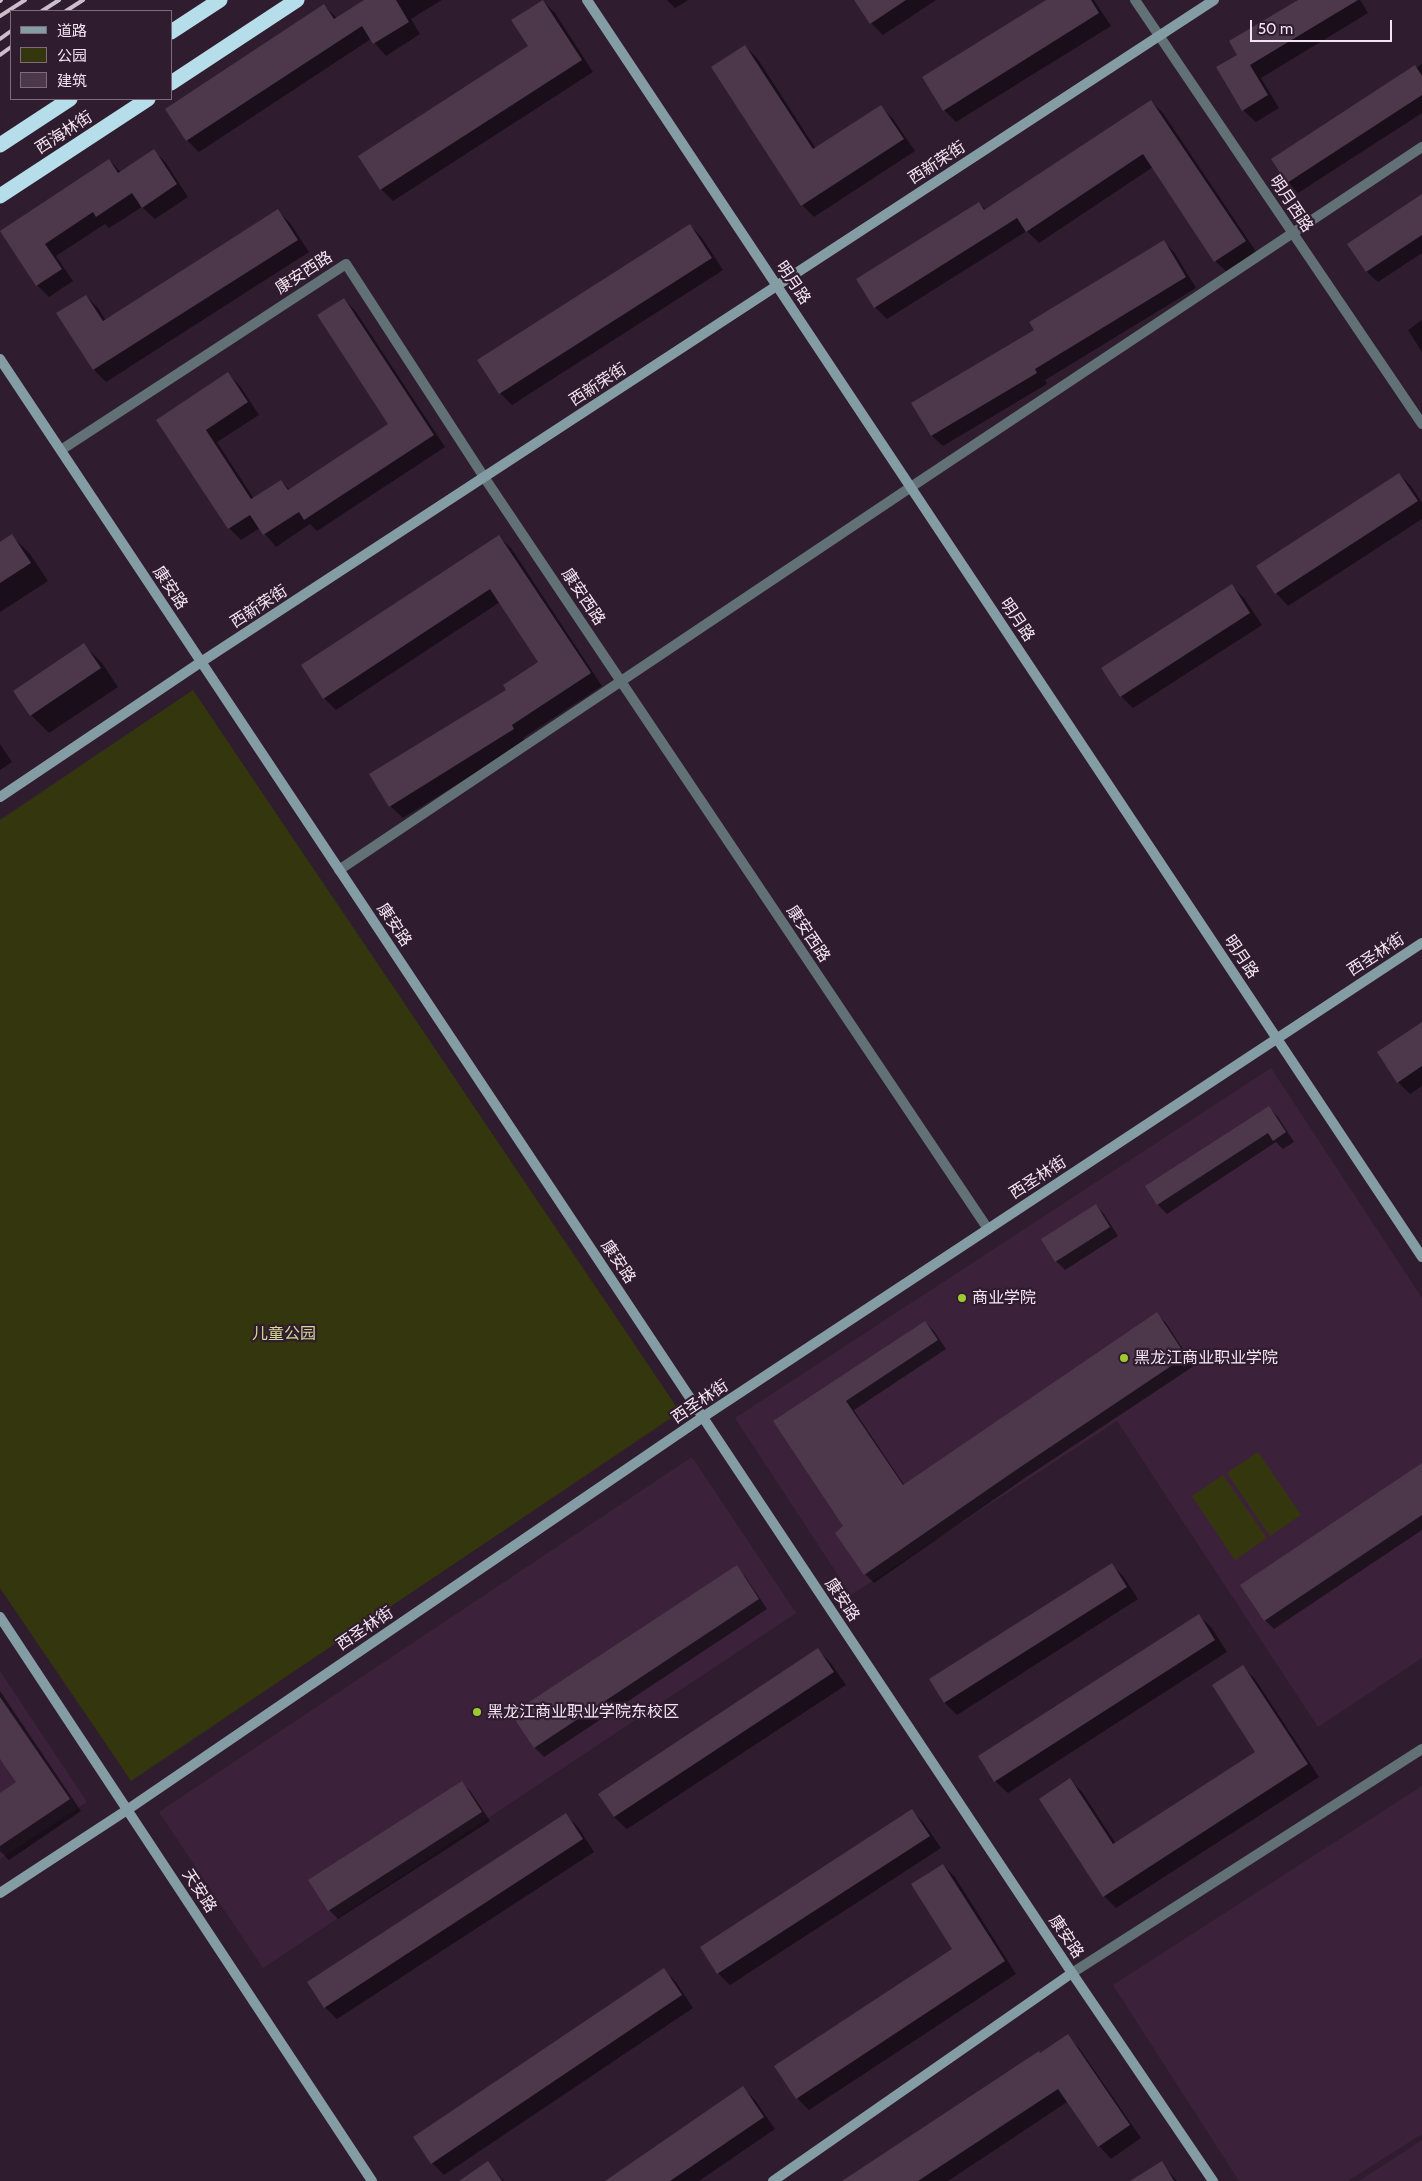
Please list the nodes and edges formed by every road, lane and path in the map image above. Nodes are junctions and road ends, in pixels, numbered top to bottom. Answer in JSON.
{"nodes":[{"id":1,"x":220,"y":0,"type":"edge"},
{"id":2,"x":297,"y":0,"type":"edge"},
{"id":3,"x":587,"y":0,"type":"edge"},
{"id":4,"x":1136,"y":0,"type":"edge"},
{"id":5,"x":1214,"y":0,"type":"edge"},
{"id":6,"x":172,"y":31,"type":"edge"},
{"id":7,"x":1160,"y":36,"type":"junction"},
{"id":8,"x":172,"y":82,"type":"edge"},
{"id":9,"x":68,"y":100,"type":"edge"},
{"id":10,"x":146,"y":100,"type":"edge"},
{"id":11,"x":0,"y":145,"type":"edge"},
{"id":12,"x":1422,"y":147,"type":"edge"},
{"id":13,"x":0,"y":196,"type":"edge"},
{"id":14,"x":1293,"y":233,"type":"junction"},
{"id":15,"x":777,"y":285,"type":"junction"},
{"id":16,"x":0,"y":359,"type":"edge"},
{"id":17,"x":1422,"y":424,"type":"edge"},
{"id":18,"x":60,"y":450,"type":"junction"},
{"id":19,"x":484,"y":477,"type":"junction"},
{"id":20,"x":911,"y":487,"type":"junction"},
{"id":21,"x":201,"y":662,"type":"junction"},
{"id":22,"x":622,"y":682,"type":"junction"},
{"id":23,"x":0,"y":797,"type":"edge"},
{"id":24,"x":339,"y":870,"type":"junction"},
{"id":25,"x":1422,"y":943,"type":"edge"},
{"id":26,"x":1277,"y":1038,"type":"junction"},
{"id":27,"x":988,"y":1229,"type":"junction"},
{"id":28,"x":1422,"y":1257,"type":"edge"},
{"id":29,"x":703,"y":1418,"type":"junction"},
{"id":30,"x":0,"y":1617,"type":"edge"},
{"id":31,"x":1422,"y":1749,"type":"edge"},
{"id":32,"x":127,"y":1810,"type":"junction"},
{"id":33,"x":0,"y":1892,"type":"edge"},
{"id":34,"x":1072,"y":1973,"type":"junction"},
{"id":35,"x":372,"y":2181,"type":"edge"},
{"id":36,"x":773,"y":2181,"type":"edge"},
{"id":37,"x":1213,"y":2181,"type":"edge"}],
"edges":[{"from":1,"to":6,"type":"highway"},
{"from":2,"to":8,"type":"highway"},
{"from":3,"to":15,"type":"street","name":"明月路"},
{"from":4,"to":7,"type":"street","name":"明月西路"},
{"from":5,"to":7,"type":"street","name":"西新荣街"},
{"from":7,"to":14,"type":"street","name":"明月西路"},
{"from":7,"to":15,"type":"street","name":"西新荣街"},
{"from":9,"to":11,"type":"highway","name":"西海林街"},
{"from":10,"to":13,"type":"highway","name":"西海林街"},
{"from":12,"to":14,"type":"street"},
{"from":14,"to":17,"type":"street","name":"明月西路"},
{"from":14,"to":20,"type":"street"},
{"from":15,"to":19,"type":"street","name":"西新荣街"},
{"from":15,"to":20,"type":"street","name":"明月路"},
{"from":16,"to":18,"type":"street","name":"康安路"},
{"from":18,"to":19,"type":"street","name":"康安西路"},
{"from":18,"to":21,"type":"street","name":"康安路"},
{"from":19,"to":21,"type":"street","name":"西新荣街"},
{"from":19,"to":22,"type":"street","name":"康安西路"},
{"from":20,"to":22,"type":"street"},
{"from":20,"to":26,"type":"street","name":"明月路"},
{"from":21,"to":23,"type":"street","name":"西新荣街"},
{"from":21,"to":24,"type":"street","name":"康安路"},
{"from":22,"to":24,"type":"street"},
{"from":22,"to":27,"type":"street","name":"康安西路"},
{"from":24,"to":29,"type":"street","name":"康安路"},
{"from":25,"to":26,"type":"street","name":"西圣林街"},
{"from":26,"to":27,"type":"street","name":"西圣林街"},
{"from":26,"to":28,"type":"street","name":"明月路"},
{"from":27,"to":29,"type":"street","name":"西圣林街"},
{"from":29,"to":32,"type":"street","name":"西圣林街"},
{"from":29,"to":34,"type":"street","name":"康安路"},
{"from":30,"to":32,"type":"street","name":"天安路"},
{"from":31,"to":34,"type":"street"},
{"from":32,"to":33,"type":"street","name":"西圣林街"},
{"from":32,"to":35,"type":"street","name":"天安路"},
{"from":34,"to":36,"type":"street"},
{"from":34,"to":37,"type":"street","name":"康安路"}]}
